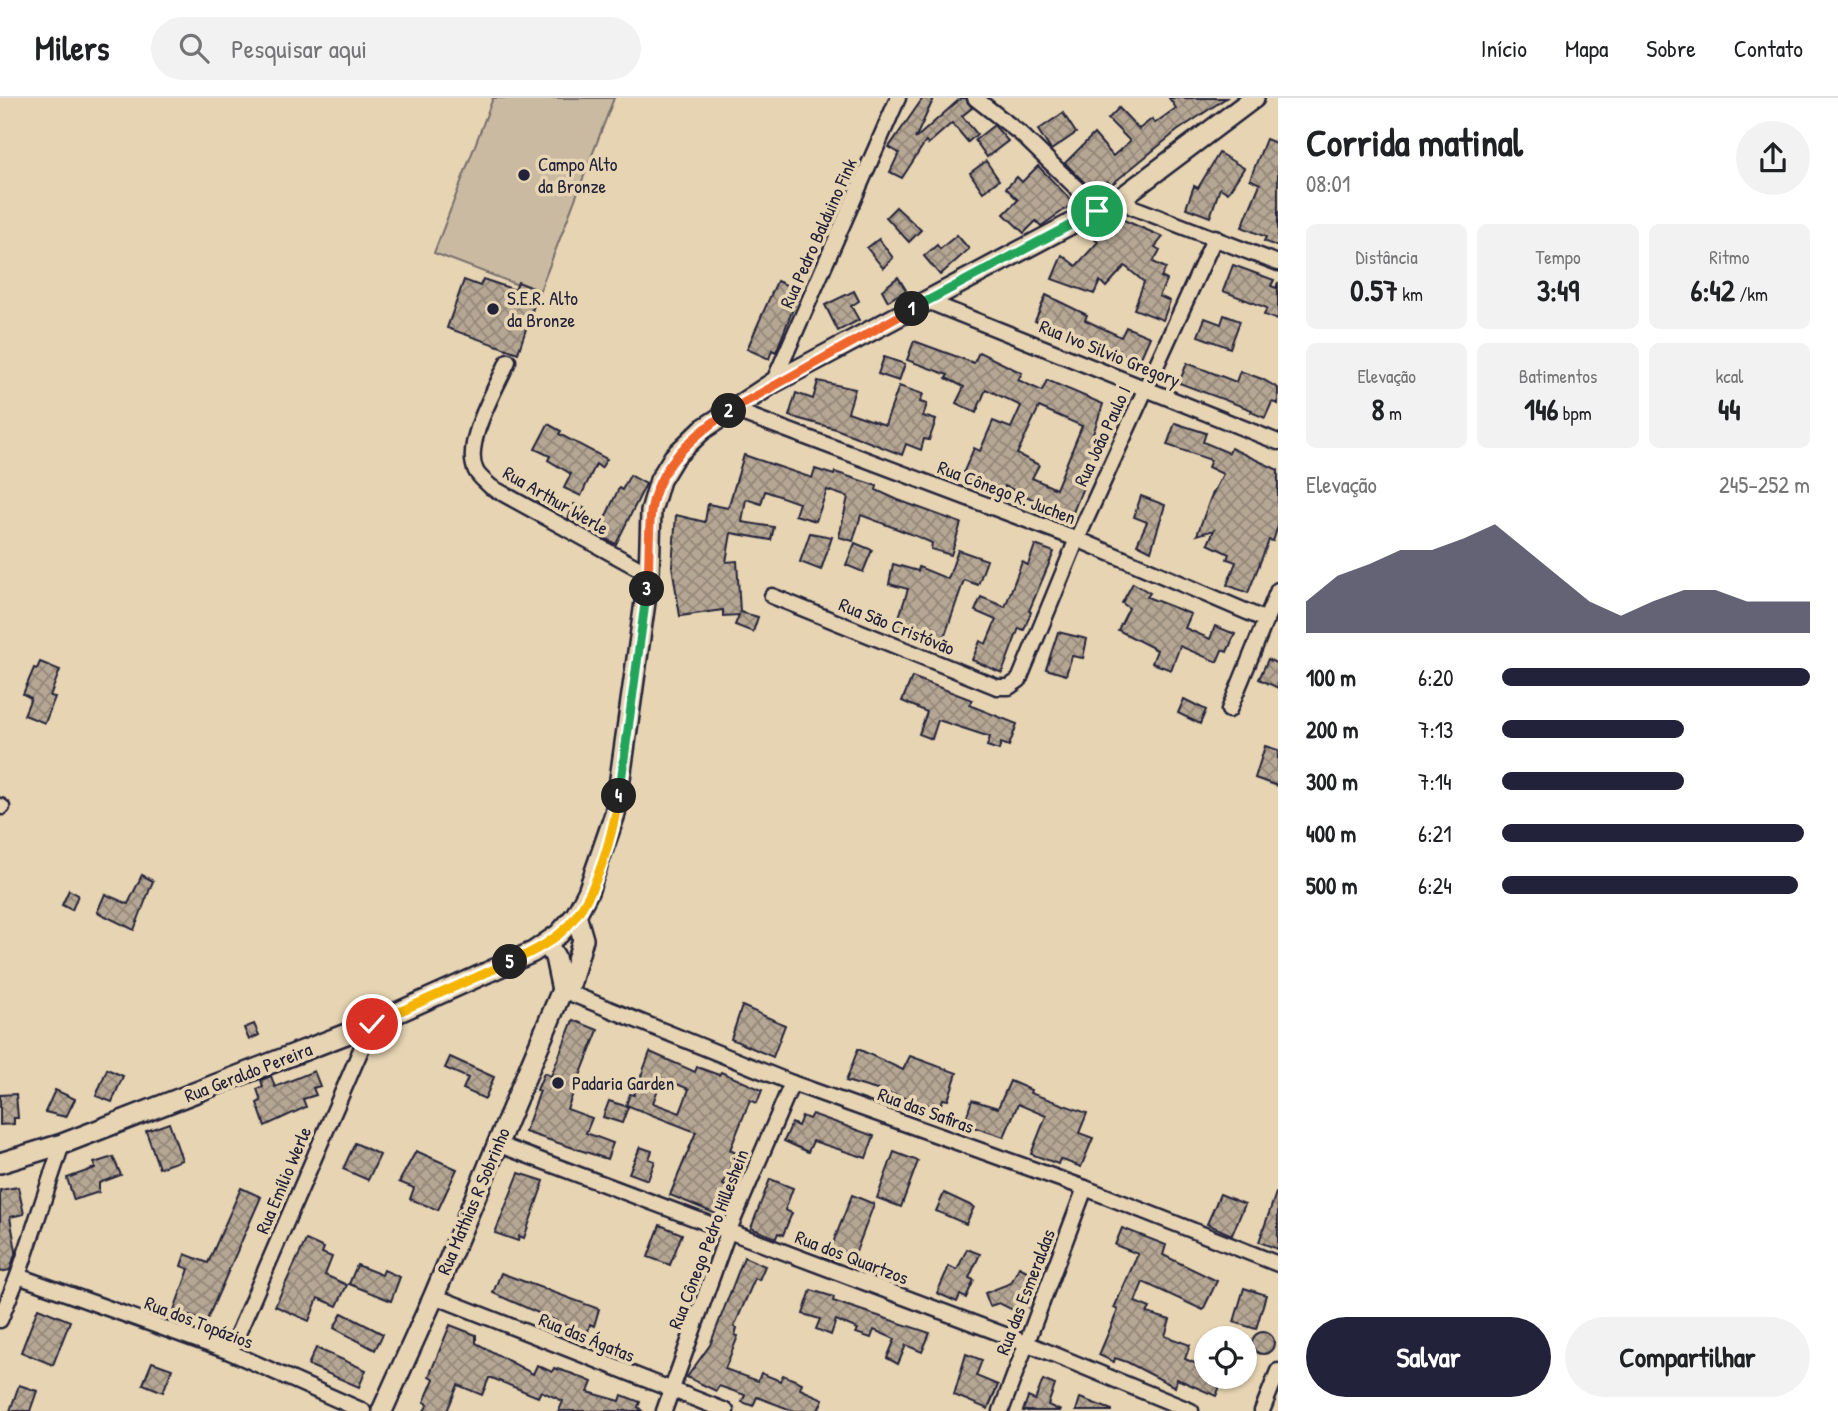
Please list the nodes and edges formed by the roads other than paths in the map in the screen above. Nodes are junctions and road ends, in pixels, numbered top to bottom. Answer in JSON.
{"nodes":[{"id":1,"x":898,"y":98,"type":"edge"},
{"id":2,"x":975,"y":98,"type":"edge"},
{"id":3,"x":1254,"y":98,"type":"edge"},
{"id":4,"x":1125,"y":195,"type":"junction"},
{"id":5,"x":1097,"y":211,"type":"junction"},
{"id":6,"x":1215,"y":237,"type":"junction"},
{"id":7,"x":1278,"y":262,"type":"edge"},
{"id":8,"x":927,"y":301,"type":"junction"},
{"id":9,"x":508,"y":361,"type":"dead end"},
{"id":10,"x":773,"y":383,"type":"junction"},
{"id":11,"x":1145,"y":388,"type":"junction"},
{"id":12,"x":731,"y":409,"type":"junction"},
{"id":13,"x":1278,"y":442,"type":"edge"},
{"id":14,"x":1077,"y":539,"type":"junction"},
{"id":15,"x":649,"y":574,"type":"junction"},
{"id":16,"x":1278,"y":590,"type":"edge"},
{"id":17,"x":772,"y":596,"type":"dead end"},
{"id":18,"x":1266,"y":620,"type":"junction"},
{"id":19,"x":1009,"y":687,"type":"joint"},
{"id":20,"x":1228,"y":710,"type":"dead end"},
{"id":21,"x":576,"y":915,"type":"junction"},
{"id":22,"x":547,"y":943,"type":"junction"},
{"id":23,"x":562,"y":990,"type":"junction"},
{"id":24,"x":372,"y":1024,"type":"junction"},
{"id":25,"x":792,"y":1083,"type":"junction"},
{"id":26,"x":62,"y":1144,"type":"junction"},
{"id":27,"x":497,"y":1144,"type":"junction"},
{"id":28,"x":0,"y":1163,"type":"edge"},
{"id":29,"x":1085,"y":1188,"type":"junction"},
{"id":30,"x":728,"y":1231,"type":"junction"},
{"id":31,"x":1278,"y":1264,"type":"edge"},
{"id":32,"x":18,"y":1276,"type":"junction"},
{"id":33,"x":434,"y":1296,"type":"junction"},
{"id":34,"x":0,"y":1320,"type":"edge"},
{"id":35,"x":1026,"y":1343,"type":"junction"},
{"id":36,"x":230,"y":1352,"type":"junction"},
{"id":37,"x":1278,"y":1371,"type":"edge"},
{"id":38,"x":672,"y":1392,"type":"junction"},
{"id":39,"x":363,"y":1411,"type":"edge"},
{"id":40,"x":382,"y":1411,"type":"edge"},
{"id":41,"x":664,"y":1411,"type":"edge"},
{"id":42,"x":726,"y":1411,"type":"edge"},
{"id":43,"x":1001,"y":1411,"type":"edge"},
{"id":44,"x":1191,"y":1411,"type":"edge"},
{"id":45,"x":1262,"y":1411,"type":"edge"}],
"edges":[{"from":1,"to":10,"type":"street","name":"Rua Pedro Balduino Fink"},
{"from":2,"to":5,"type":"street"},
{"from":3,"to":4,"type":"main road","name":"Rua Geraldo Pereira"},
{"from":4,"to":5,"type":"main road","name":"Rua Geraldo Pereira"},
{"from":4,"to":6,"type":"street"},
{"from":5,"to":8,"type":"main road","name":"Rua Geraldo Pereira"},
{"from":6,"to":7,"type":"street"},
{"from":6,"to":11,"type":"street","name":"Rua João Paulo I"},
{"from":8,"to":10,"type":"main road","name":"Rua Geraldo Pereira"},
{"from":8,"to":11,"type":"street","name":"Rua Ivo Silvio Gregory"},
{"from":9,"to":15,"type":"street","name":"Rua Arthur Werle"},
{"from":10,"to":12,"type":"main road","name":"Rua Geraldo Pereira"},
{"from":11,"to":13,"type":"street","name":"Rua Ivo Silvio Gregory"},
{"from":11,"to":14,"type":"street","name":"Rua João Paulo I"},
{"from":12,"to":14,"type":"street","name":"Rua Cônego R. Juchen"},
{"from":12,"to":15,"type":"main road","name":"Rua Geraldo Pereira"},
{"from":14,"to":18,"type":"street","name":"Rua Cônego R. Juchen"},
{"from":14,"to":19,"type":"street","name":"Rua João Paulo I"},
{"from":15,"to":21,"type":"main road","name":"Rua Geraldo Pereira"},
{"from":16,"to":18,"type":"street"},
{"from":17,"to":19,"type":"street","name":"Rua São Cristóvão"},
{"from":18,"to":20,"type":"street"},
{"from":21,"to":22,"type":"main road","name":"Rua Geraldo Pereira"},
{"from":21,"to":23,"type":"main road","name":"Rua Mathias R Sobrinho"},
{"from":22,"to":23,"type":"main road"},
{"from":22,"to":24,"type":"main road","name":"Rua Geraldo Pereira"},
{"from":23,"to":25,"type":"street","name":"Rua das Safiras"},
{"from":23,"to":27,"type":"main road","name":"Rua Mathias R Sobrinho"},
{"from":24,"to":26,"type":"main road","name":"Rua Geraldo Pereira"},
{"from":24,"to":36,"type":"street","name":"Rua Emílio Werle"},
{"from":25,"to":29,"type":"street","name":"Rua das Safiras"},
{"from":25,"to":30,"type":"street","name":"Rua Cônego Pedro Hilleshein"},
{"from":26,"to":28,"type":"main road","name":"Rua Geraldo Pereira"},
{"from":26,"to":32,"type":"street"},
{"from":27,"to":30,"type":"street","name":"Rua dos Quartzos"},
{"from":27,"to":33,"type":"main road","name":"Rua Mathias R Sobrinho"},
{"from":29,"to":31,"type":"street","name":"Rua das Safiras"},
{"from":29,"to":35,"type":"street","name":"Rua das Esmeraldas"},
{"from":30,"to":35,"type":"street","name":"Rua dos Quartzos"},
{"from":30,"to":38,"type":"street","name":"Rua Cônego Pedro Hilleshein"},
{"from":32,"to":34,"type":"street"},
{"from":32,"to":36,"type":"street","name":"Rua dos Topázios"},
{"from":33,"to":38,"type":"street","name":"Rua das Ágatas"},
{"from":33,"to":40,"type":"main road","name":"Rua Mathias R Sobrinho"},
{"from":35,"to":43,"type":"street","name":"Rua das Esmeraldas"},
{"from":35,"to":44,"type":"street","name":"Rua dos Quartzos"},
{"from":36,"to":39,"type":"street","name":"Rua dos Topázios"},
{"from":37,"to":45,"type":"street"},
{"from":38,"to":41,"type":"street","name":"Rua Cônego Pedro Hilleshein"},
{"from":38,"to":42,"type":"street","name":"Rua das Ágatas"}]}
